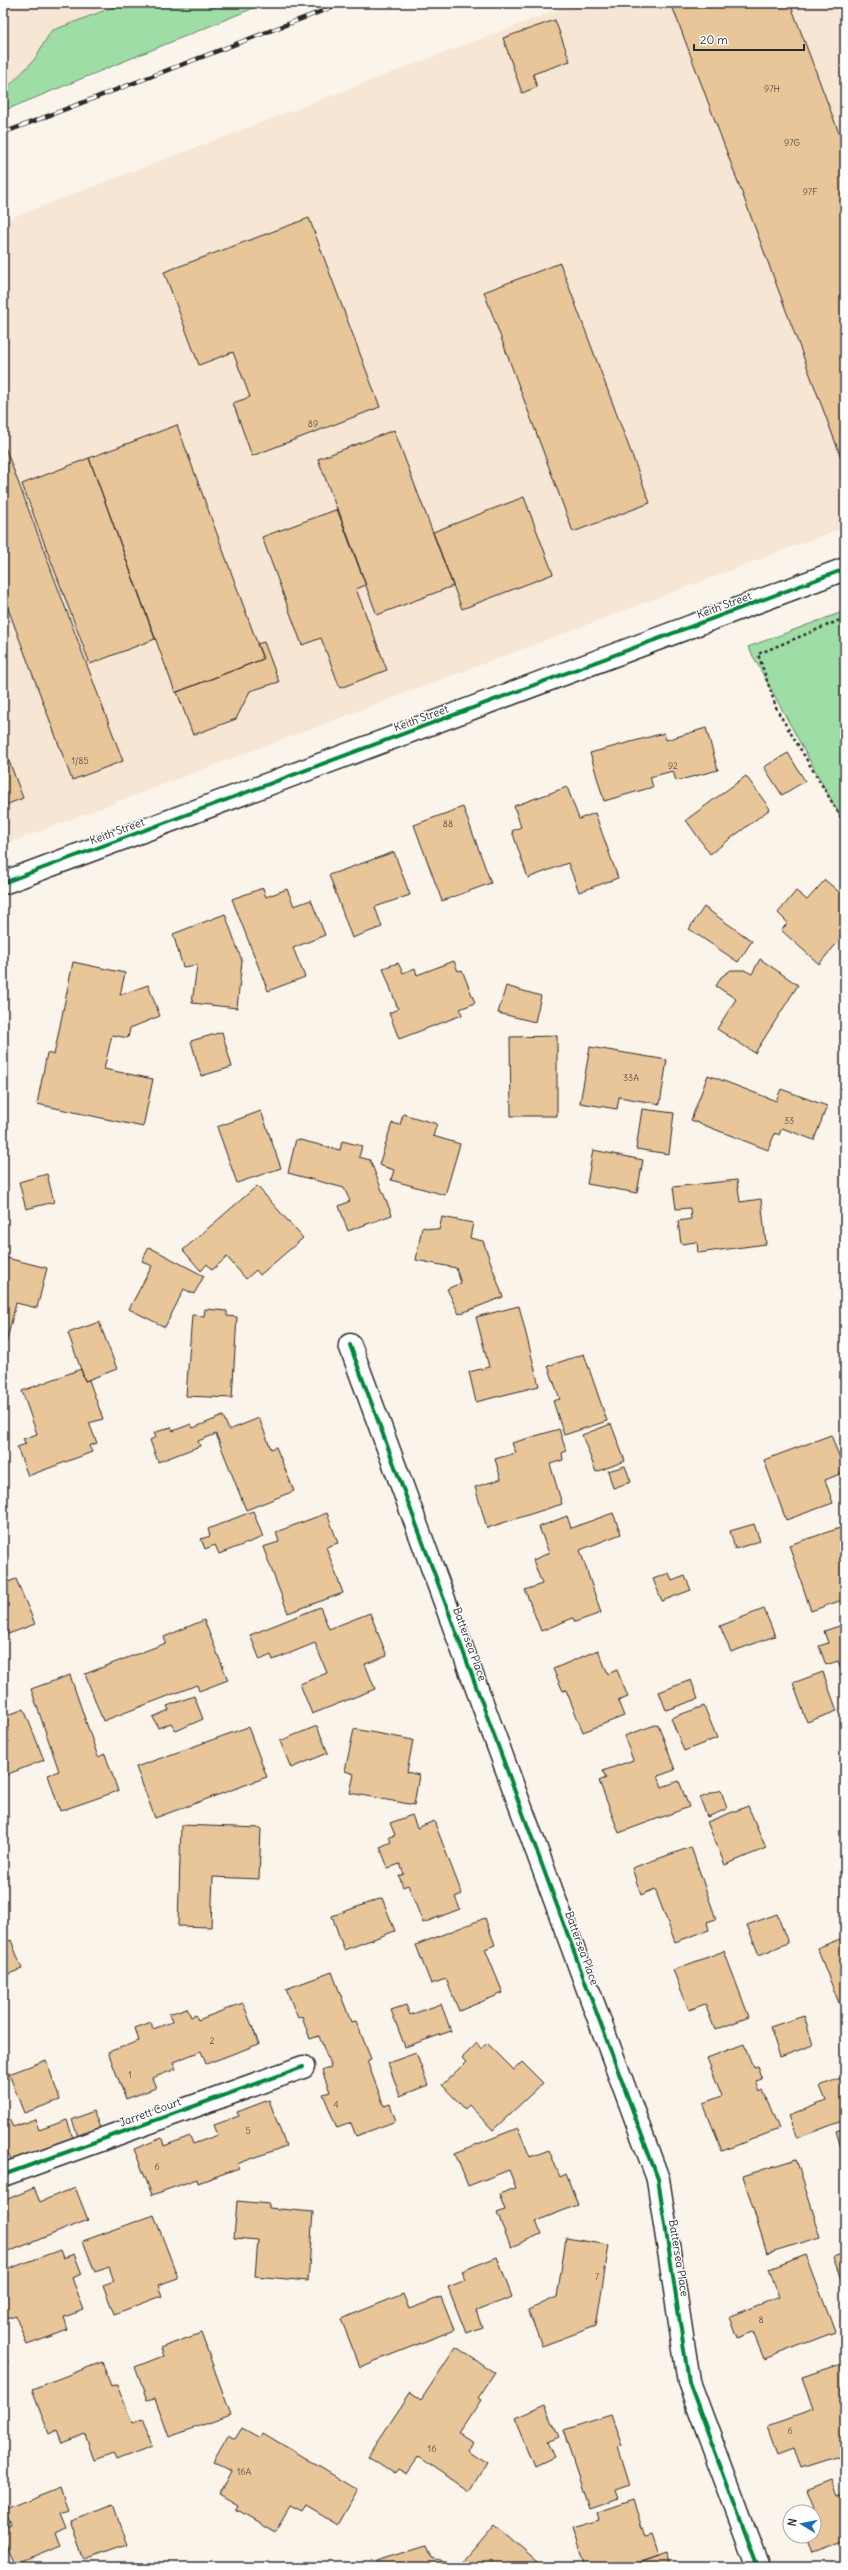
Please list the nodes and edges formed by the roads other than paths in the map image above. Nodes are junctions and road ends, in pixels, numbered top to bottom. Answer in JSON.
{"nodes":[{"id":1,"x":845,"y":569,"type":"edge"},
{"id":2,"x":3,"y":883,"type":"edge"},
{"id":3,"x":350,"y":1345,"type":"dead end"},
{"id":4,"x":303,"y":2067,"type":"dead end"},
{"id":5,"x":3,"y":2175,"type":"edge"},
{"id":6,"x":758,"y":2567,"type":"edge"}],
"edges":[{"from":1,"to":2,"type":"street","name":"Keith Street"},
{"from":3,"to":6,"type":"street","name":"Battersea Place"},
{"from":4,"to":5,"type":"street","name":"Jarrett Court"}]}
